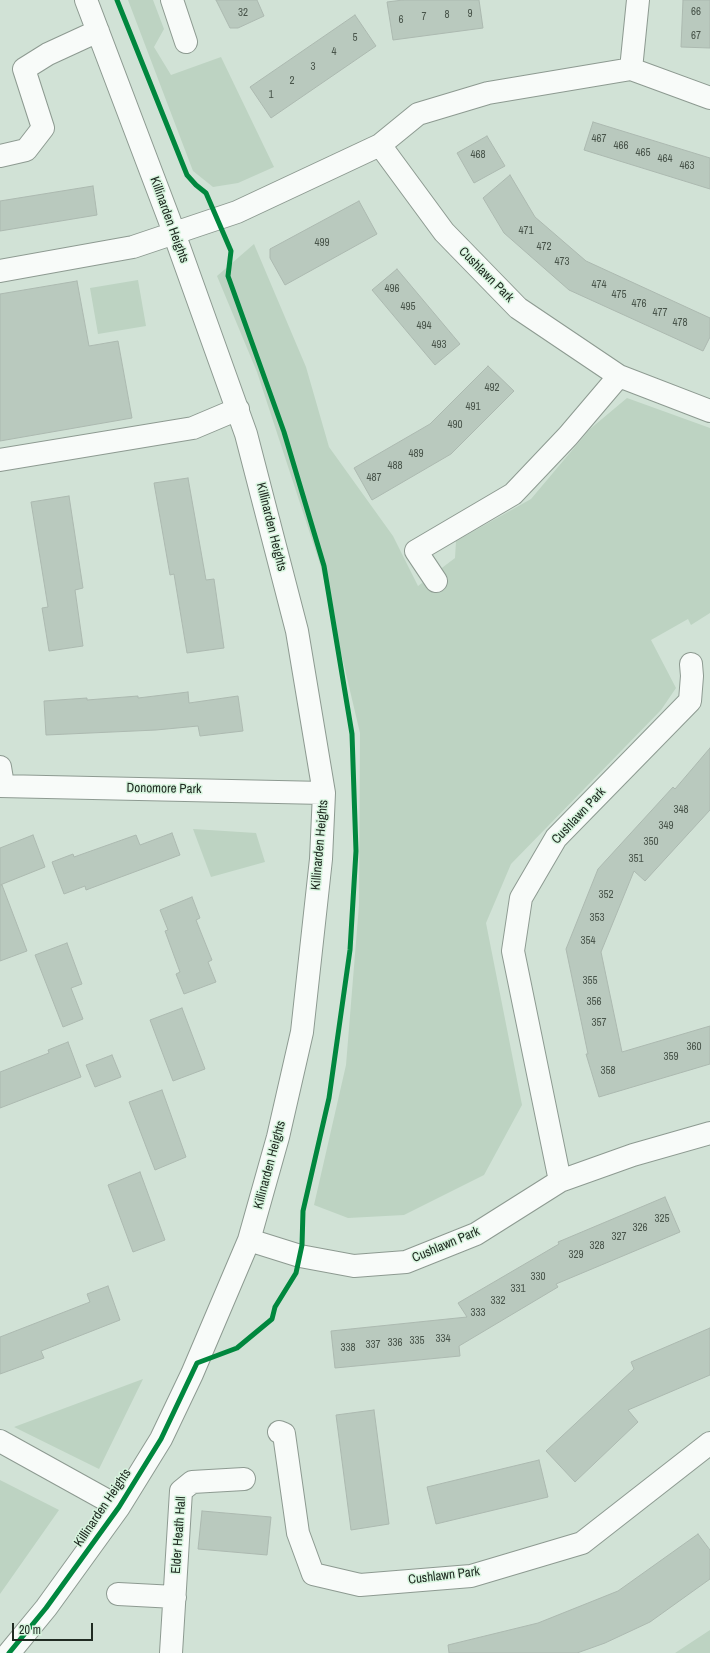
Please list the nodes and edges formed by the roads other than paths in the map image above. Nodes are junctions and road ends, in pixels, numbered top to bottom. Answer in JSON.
{"nodes":[{"id":1,"x":86,"y":0,"type":"edge"},
{"id":2,"x":172,"y":0,"type":"edge"},
{"id":3,"x":638,"y":0,"type":"edge"},
{"id":4,"x":98,"y":31,"type":"junction"},
{"id":5,"x":186,"y":42,"type":"dead end"},
{"id":6,"x":631,"y":69,"type":"junction"},
{"id":7,"x":710,"y":98,"type":"edge"},
{"id":8,"x":380,"y":145,"type":"junction"},
{"id":9,"x":0,"y":156,"type":"edge"},
{"id":10,"x":174,"y":233,"type":"junction"},
{"id":11,"x":0,"y":271,"type":"edge"},
{"id":12,"x":619,"y":376,"type":"junction"},
{"id":13,"x":238,"y":409,"type":"junction"},
{"id":14,"x":710,"y":411,"type":"edge"},
{"id":15,"x":0,"y":460,"type":"edge"},
{"id":16,"x":436,"y":581,"type":"dead end"},
{"id":17,"x":691,"y":664,"type":"dead end"},
{"id":18,"x":1,"y":780,"type":"edge"},
{"id":19,"x":324,"y":793,"type":"junction"},
{"id":20,"x":710,"y":1132,"type":"edge"},
{"id":21,"x":560,"y":1181,"type":"junction"},
{"id":22,"x":249,"y":1240,"type":"junction"},
{"id":23,"x":279,"y":1432,"type":"dead end"},
{"id":24,"x":0,"y":1441,"type":"edge"},
{"id":25,"x":710,"y":1443,"type":"edge"},
{"id":26,"x":244,"y":1479,"type":"dead end"},
{"id":27,"x":119,"y":1507,"type":"junction"},
{"id":28,"x":118,"y":1594,"type":"dead end"},
{"id":29,"x":175,"y":1597,"type":"junction"},
{"id":30,"x":9,"y":1653,"type":"edge"},
{"id":31,"x":171,"y":1653,"type":"edge"}],
"edges":[{"from":1,"to":4,"type":"street","name":"Killinarden Heights"},
{"from":2,"to":5,"type":"street"},
{"from":3,"to":6,"type":"street"},
{"from":4,"to":9,"type":"street"},
{"from":4,"to":10,"type":"street","name":"Killinarden Heights"},
{"from":6,"to":7,"type":"street"},
{"from":6,"to":8,"type":"street"},
{"from":8,"to":10,"type":"street"},
{"from":8,"to":12,"type":"street","name":"Cushlawn Park"},
{"from":10,"to":11,"type":"street"},
{"from":10,"to":13,"type":"street","name":"Killinarden Heights"},
{"from":12,"to":14,"type":"street","name":"Cushlawn Park"},
{"from":12,"to":16,"type":"street"},
{"from":13,"to":15,"type":"street"},
{"from":13,"to":19,"type":"street","name":"Killinarden Heights"},
{"from":17,"to":21,"type":"street","name":"Cushlawn Park"},
{"from":18,"to":19,"type":"street","name":"Donomore Park"},
{"from":19,"to":22,"type":"street","name":"Killinarden Heights"},
{"from":20,"to":21,"type":"street","name":"Cushlawn Park"},
{"from":21,"to":22,"type":"street","name":"Cushlawn Park"},
{"from":22,"to":27,"type":"street","name":"Killinarden Heights"},
{"from":23,"to":25,"type":"street","name":"Cushlawn Park"},
{"from":24,"to":27,"type":"street"},
{"from":26,"to":29,"type":"street","name":"Elder Heath Hall"},
{"from":27,"to":30,"type":"street","name":"Killinarden Heights"},
{"from":28,"to":29,"type":"street"},
{"from":29,"to":31,"type":"street","name":"Elder Heath Hall"}]}
